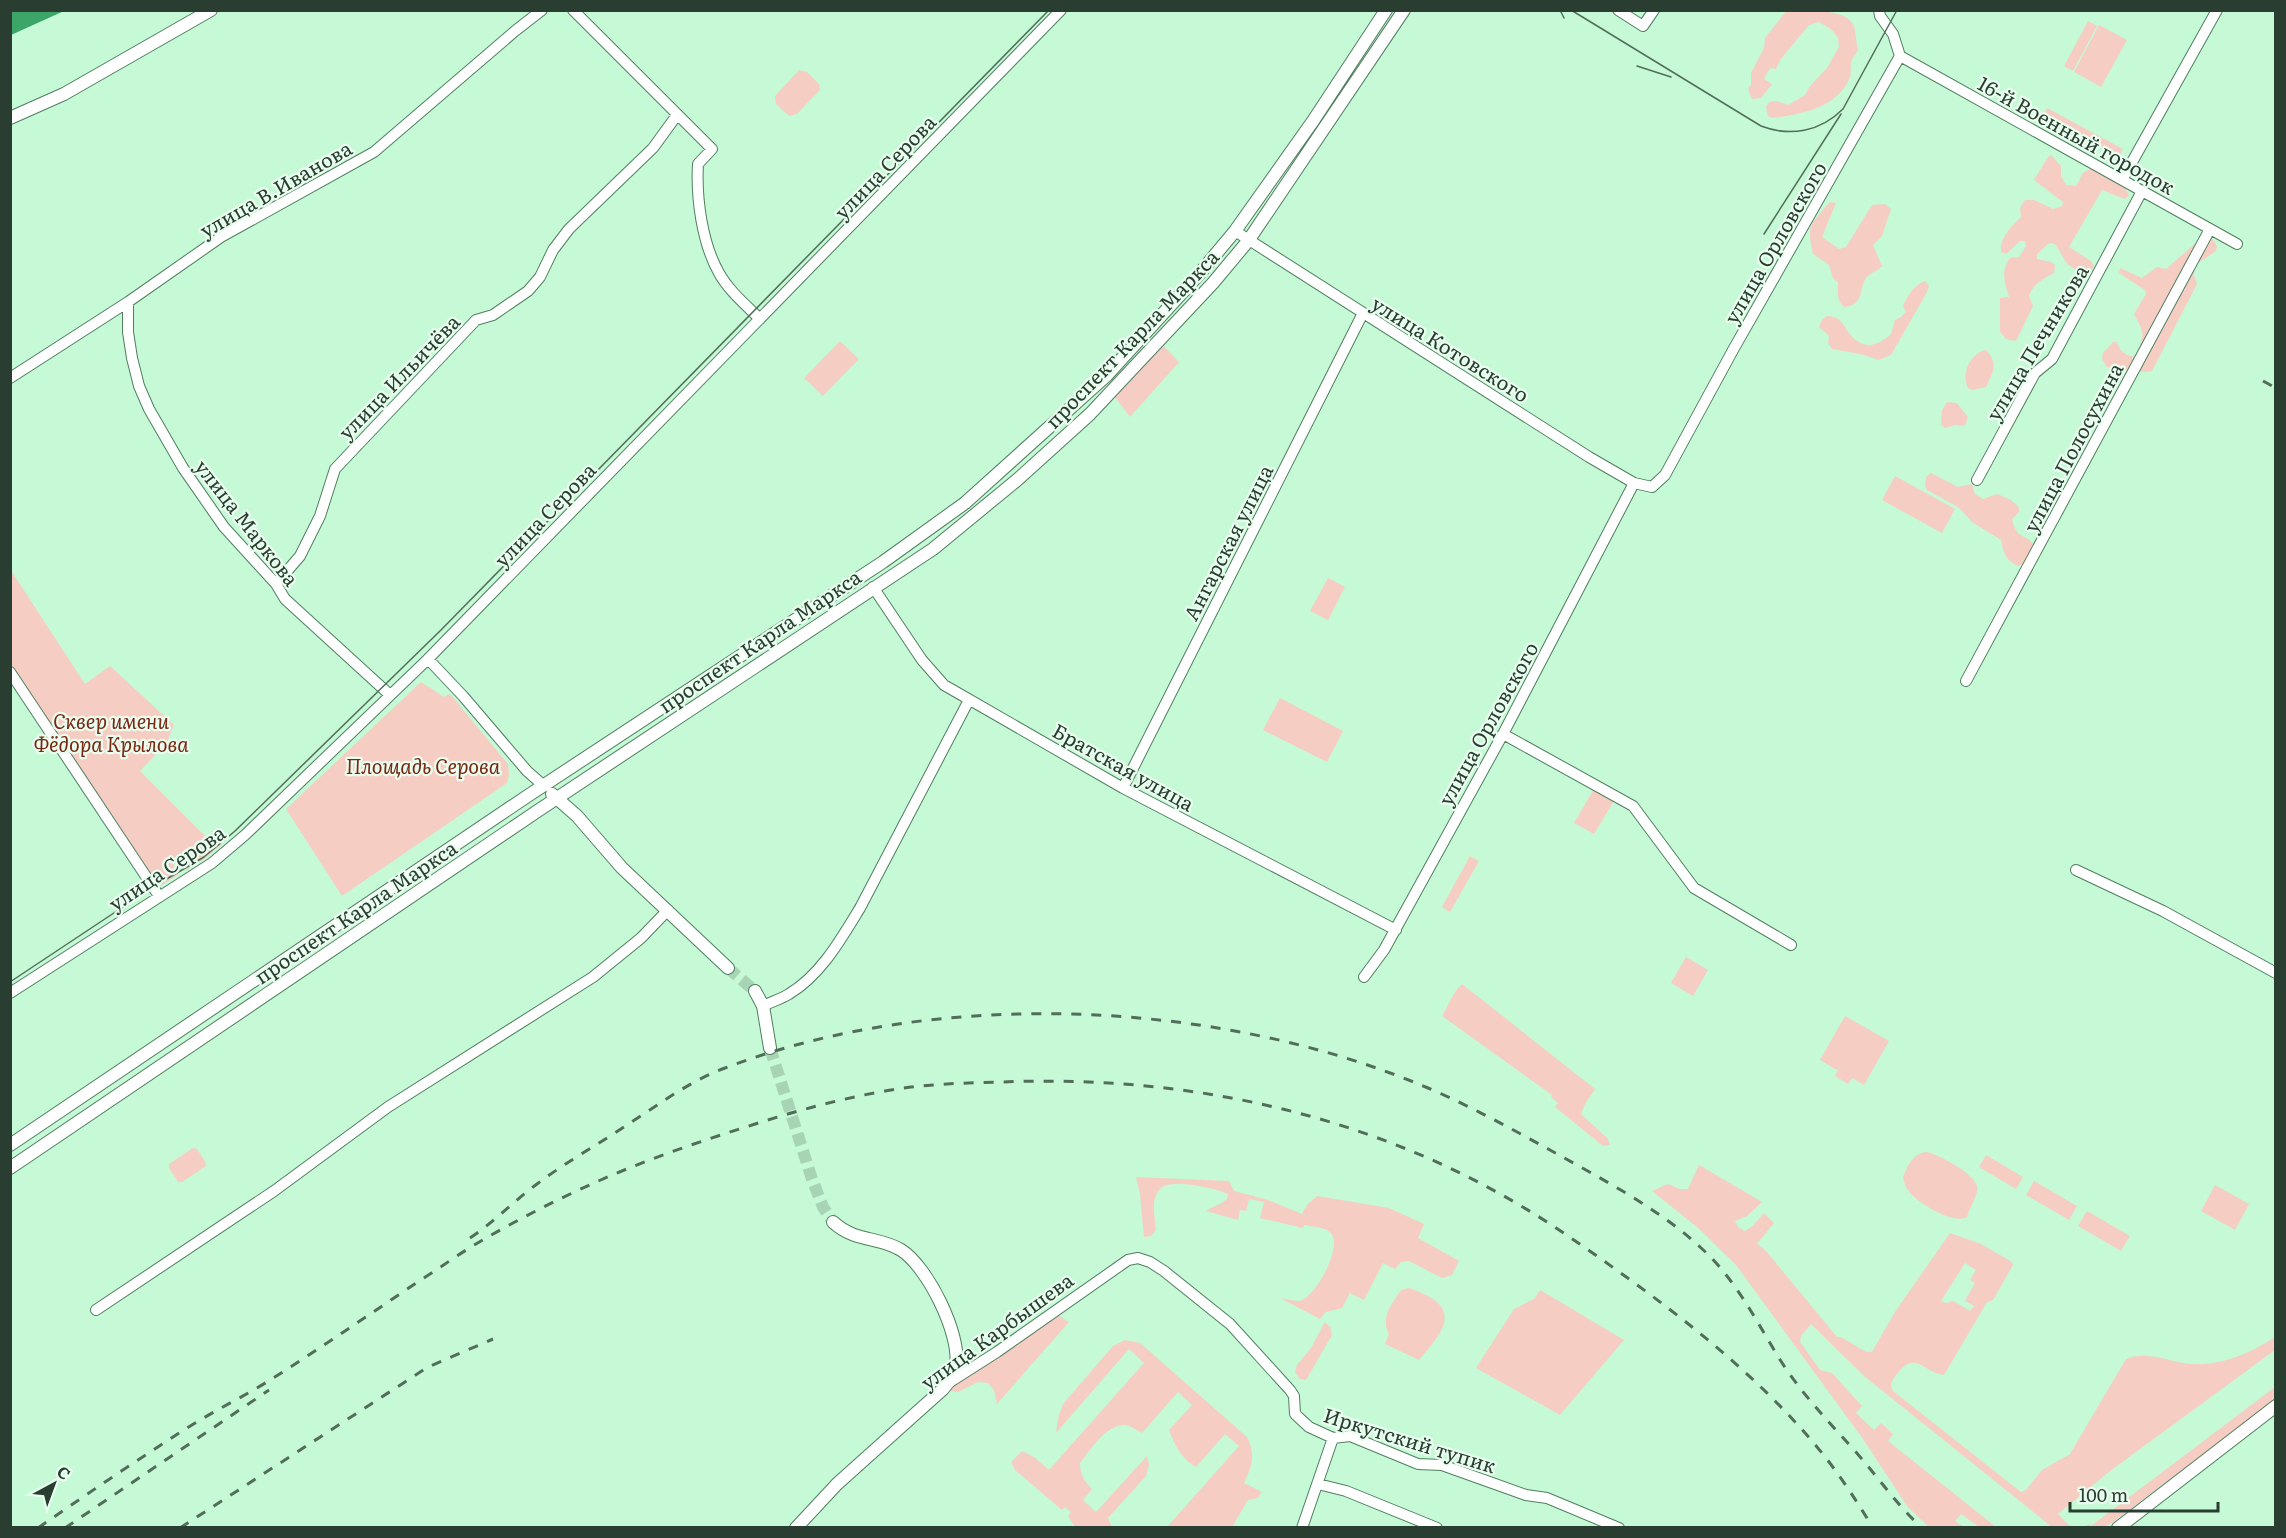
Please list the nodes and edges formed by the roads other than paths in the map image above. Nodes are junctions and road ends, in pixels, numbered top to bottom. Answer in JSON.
{"nodes":[{"id":1,"x":211,"y":10,"type":"edge"},
{"id":2,"x":542,"y":10,"type":"edge"},
{"id":3,"x":573,"y":10,"type":"edge"},
{"id":4,"x":1061,"y":10,"type":"edge"},
{"id":5,"x":1386,"y":10,"type":"edge"},
{"id":6,"x":1404,"y":10,"type":"edge"},
{"id":7,"x":1618,"y":10,"type":"edge"},
{"id":8,"x":1654,"y":10,"type":"edge"},
{"id":9,"x":1879,"y":10,"type":"edge"},
{"id":10,"x":2217,"y":10,"type":"edge"},
{"id":11,"x":1900,"y":56,"type":"junction"},
{"id":12,"x":677,"y":115,"type":"junction"},
{"id":13,"x":10,"y":118,"type":"edge"},
{"id":14,"x":2122,"y":180,"type":"junction"},
{"id":15,"x":2142,"y":191,"type":"junction"},
{"id":16,"x":2210,"y":229,"type":"junction"},
{"id":17,"x":1235,"y":231,"type":"junction"},
{"id":18,"x":1248,"y":241,"type":"junction"},
{"id":19,"x":2237,"y":244,"type":"dead end"},
{"id":20,"x":128,"y":302,"type":"junction"},
{"id":21,"x":1363,"y":313,"type":"junction"},
{"id":22,"x":760,"y":319,"type":"junction"},
{"id":23,"x":10,"y":378,"type":"edge"},
{"id":24,"x":1977,"y":480,"type":"dead end"},
{"id":25,"x":1634,"y":483,"type":"junction"},
{"id":26,"x":1652,"y":487,"type":"joint"},
{"id":27,"x":276,"y":584,"type":"junction"},
{"id":28,"x":873,"y":587,"type":"junction"},
{"id":29,"x":428,"y":659,"type":"junction"},
{"id":30,"x":10,"y":672,"type":"edge"},
{"id":31,"x":1966,"y":681,"type":"dead end"},
{"id":32,"x":390,"y":695,"type":"junction"},
{"id":33,"x":969,"y":699,"type":"junction"},
{"id":34,"x":1503,"y":734,"type":"junction"},
{"id":35,"x":544,"y":786,"type":"junction"},
{"id":36,"x":1123,"y":788,"type":"junction"},
{"id":37,"x":557,"y":798,"type":"junction"},
{"id":38,"x":2076,"y":870,"type":"dead end"},
{"id":39,"x":159,"y":896,"type":"junction"},
{"id":40,"x":668,"y":910,"type":"junction"},
{"id":41,"x":1396,"y":930,"type":"junction"},
{"id":42,"x":1791,"y":945,"type":"dead end"},
{"id":43,"x":285,"y":962,"type":"junction"},
{"id":44,"x":728,"y":968,"type":"tunnel mouth"},
{"id":45,"x":2276,"y":973,"type":"edge"},
{"id":46,"x":294,"y":976,"type":"junction"},
{"id":47,"x":1364,"y":977,"type":"dead end"},
{"id":48,"x":755,"y":991,"type":"tunnel mouth"},
{"id":49,"x":10,"y":993,"type":"edge"},
{"id":50,"x":763,"y":1006,"type":"junction"},
{"id":51,"x":770,"y":1048,"type":"tunnel mouth"},
{"id":52,"x":10,"y":1145,"type":"edge"},
{"id":53,"x":10,"y":1168,"type":"edge"},
{"id":54,"x":833,"y":1222,"type":"tunnel mouth"},
{"id":55,"x":1150,"y":1262,"type":"joint"},
{"id":56,"x":96,"y":1310,"type":"dead end"},
{"id":57,"x":950,"y":1382,"type":"junction"},
{"id":58,"x":2276,"y":1406,"type":"edge"},
{"id":59,"x":1333,"y":1438,"type":"junction"},
{"id":60,"x":1318,"y":1484,"type":"junction"},
{"id":61,"x":796,"y":1527,"type":"edge"},
{"id":62,"x":1302,"y":1527,"type":"edge"},
{"id":63,"x":1437,"y":1527,"type":"edge"},
{"id":64,"x":1619,"y":1527,"type":"edge"},
{"id":65,"x":2118,"y":1527,"type":"edge"}],
"edges":[{"from":1,"to":13,"type":"main road"},
{"from":2,"to":20,"type":"street","name":"улица В.Иванова"},
{"from":3,"to":12,"type":"street"},
{"from":4,"to":22,"type":"street","name":"улица Серова"},
{"from":5,"to":17,"type":"main road","name":"проспект Карла Маркса"},
{"from":6,"to":18,"type":"main road","name":"проспект Карла Маркса"},
{"from":7,"to":8,"type":"street"},
{"from":9,"to":11,"type":"street"},
{"from":10,"to":14,"type":"street"},
{"from":11,"to":14,"type":"street","name":"16-й Военный городок"},
{"from":11,"to":26,"type":"street","name":"улица Орловского"},
{"from":12,"to":22,"type":"street"},
{"from":12,"to":27,"type":"street","name":"улица Ильичёва"},
{"from":14,"to":15,"type":"street","name":"16-й Военный городок"},
{"from":15,"to":16,"type":"street","name":"16-й Военный городок"},
{"from":15,"to":24,"type":"street","name":"улица Печникова"},
{"from":16,"to":19,"type":"street","name":"16-й Военный городок"},
{"from":16,"to":31,"type":"street","name":"улица Полосухина"},
{"from":17,"to":18,"type":"street","name":"улица Котовского"},
{"from":17,"to":35,"type":"main road","name":"проспект Карла Маркса"},
{"from":18,"to":21,"type":"street","name":"улица Котовского"},
{"from":18,"to":28,"type":"main road","name":"проспект Карла Маркса"},
{"from":20,"to":23,"type":"street","name":"улица В.Иванова"},
{"from":20,"to":27,"type":"street","name":"улица Маркова"},
{"from":21,"to":25,"type":"street","name":"улица Котовского"},
{"from":21,"to":36,"type":"street","name":"Ангарская улица"},
{"from":22,"to":29,"type":"street","name":"улица Серова"},
{"from":25,"to":26,"type":"street","name":"улица Котовского"},
{"from":25,"to":34,"type":"street","name":"улица Орловского"},
{"from":27,"to":32,"type":"street","name":"улица Маркова"},
{"from":28,"to":33,"type":"street","name":"Братская улица"},
{"from":28,"to":37,"type":"main road","name":"проспект Карла Маркса"},
{"from":29,"to":32,"type":"street","name":"улица Серова"},
{"from":29,"to":35,"type":"street"},
{"from":30,"to":39,"type":"street"},
{"from":32,"to":39,"type":"street","name":"улица Серова"},
{"from":33,"to":36,"type":"street","name":"Братская улица"},
{"from":33,"to":50,"type":"street"},
{"from":34,"to":41,"type":"street","name":"улица Орловского"},
{"from":34,"to":42,"type":"street"},
{"from":35,"to":37,"type":"main road"},
{"from":35,"to":43,"type":"main road","name":"проспект Карла Маркса"},
{"from":36,"to":41,"type":"street","name":"Братская улица"},
{"from":37,"to":40,"type":"main road"},
{"from":37,"to":46,"type":"main road","name":"проспект Карла Маркса"},
{"from":38,"to":45,"type":"street"},
{"from":39,"to":49,"type":"street","name":"улица Серова"},
{"from":40,"to":44,"type":"main road"},
{"from":40,"to":56,"type":"street"},
{"from":41,"to":47,"type":"street","name":"улица Орловского"},
{"from":43,"to":46,"type":"main road"},
{"from":43,"to":52,"type":"main road","name":"проспект Карла Маркса"},
{"from":46,"to":53,"type":"main road","name":"проспект Карла Маркса"},
{"from":48,"to":50,"type":"main road"},
{"from":50,"to":51,"type":"main road"},
{"from":54,"to":57,"type":"main road"},
{"from":55,"to":57,"type":"street","name":"улица Карбышева"},
{"from":55,"to":59,"type":"street","name":"Иркутский тупик"},
{"from":57,"to":61,"type":"main road","name":"улица Карбышева"},
{"from":58,"to":65,"type":"main road"},
{"from":59,"to":60,"type":"street"},
{"from":59,"to":64,"type":"street","name":"Иркутский тупик"},
{"from":60,"to":62,"type":"street"},
{"from":60,"to":63,"type":"street"}]}
